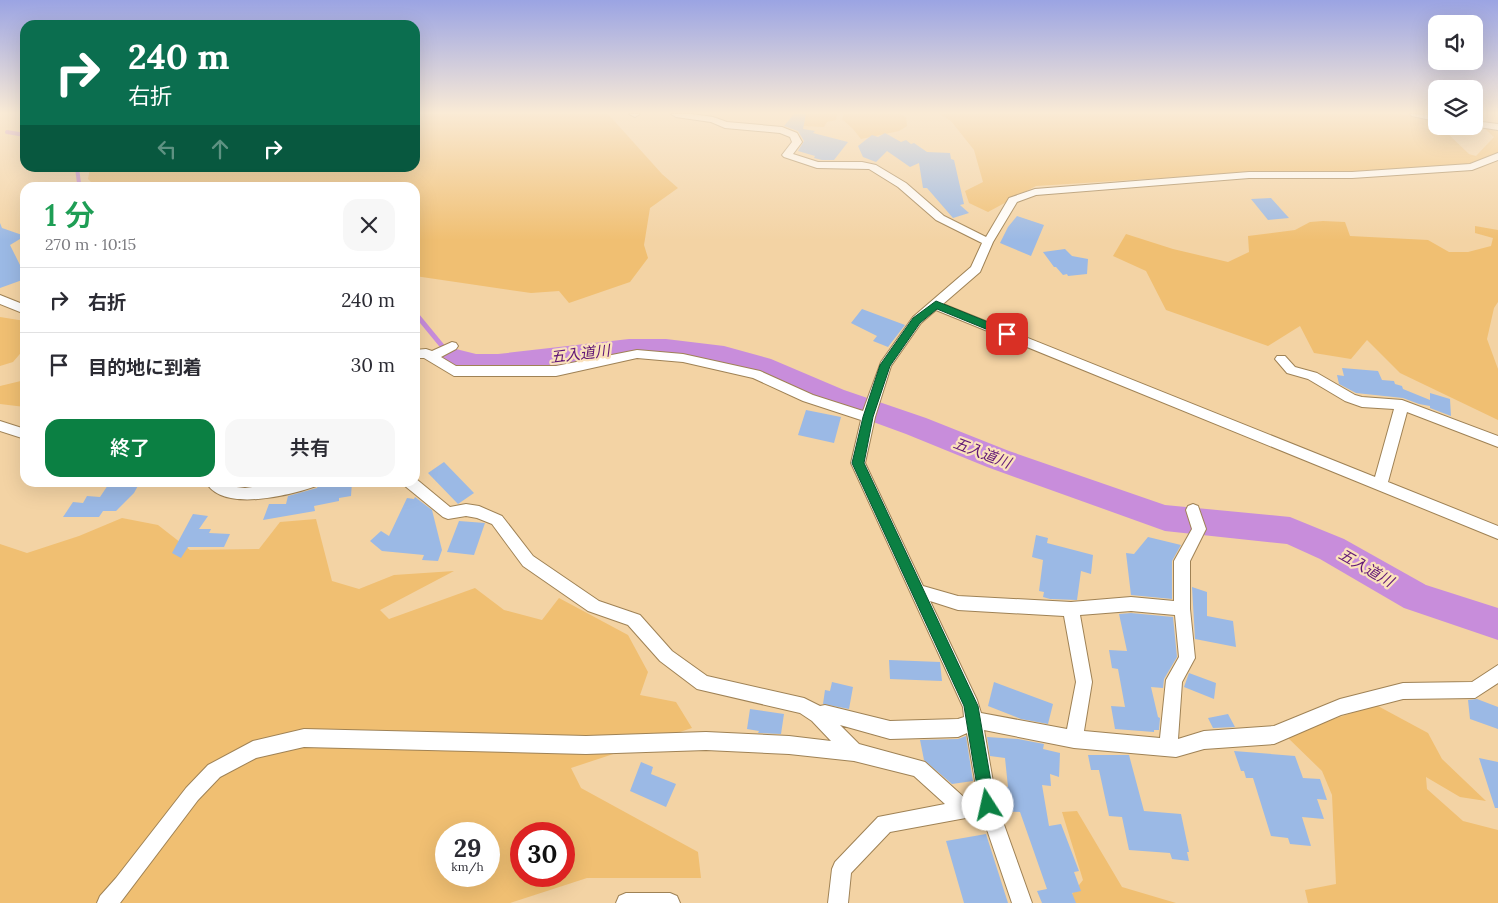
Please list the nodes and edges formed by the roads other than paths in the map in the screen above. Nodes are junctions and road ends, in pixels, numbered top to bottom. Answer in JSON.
{"nodes":[{"id":1,"x":790,"y":156,"type":"edge"},
{"id":2,"x":1498,"y":156,"type":"edge"},
{"id":3,"x":988,"y":242,"type":"junction"},
{"id":4,"x":0,"y":299,"type":"edge"},
{"id":5,"x":936,"y":304,"type":"junction"},
{"id":6,"x":20,"y":308,"type":"edge"},
{"id":7,"x":452,"y":346,"type":"dead end"},
{"id":8,"x":420,"y":354,"type":"edge"},
{"id":9,"x":432,"y":357,"type":"junction"},
{"id":10,"x":1280,"y":359,"type":"dead end"},
{"id":11,"x":1402,"y":405,"type":"junction"},
{"id":12,"x":868,"y":417,"type":"junction"},
{"id":13,"x":0,"y":426,"type":"edge"},
{"id":14,"x":20,"y":432,"type":"edge"},
{"id":15,"x":1498,"y":442,"type":"edge"},
{"id":16,"x":1380,"y":486,"type":"junction"},
{"id":17,"x":220,"y":487,"type":"edge"},
{"id":18,"x":294,"y":487,"type":"edge"},
{"id":19,"x":416,"y":487,"type":"edge"},
{"id":20,"x":1193,"y":510,"type":"dead end"},
{"id":21,"x":1498,"y":533,"type":"edge"},
{"id":22,"x":918,"y":592,"type":"junction"},
{"id":23,"x":1071,"y":609,"type":"junction"},
{"id":24,"x":1182,"y":609,"type":"junction"},
{"id":25,"x":1498,"y":673,"type":"edge"},
{"id":26,"x":818,"y":715,"type":"junction"},
{"id":27,"x":974,"y":722,"type":"junction"},
{"id":28,"x":1074,"y":739,"type":"junction"},
{"id":29,"x":1168,"y":747,"type":"junction"},
{"id":30,"x":854,"y":752,"type":"junction"},
{"id":31,"x":988,"y":805,"type":"junction"},
{"id":32,"x":964,"y":810,"type":"junction"},
{"id":33,"x":106,"y":903,"type":"edge"},
{"id":34,"x":626,"y":903,"type":"edge"},
{"id":35,"x":670,"y":903,"type":"edge"},
{"id":36,"x":838,"y":903,"type":"edge"},
{"id":37,"x":1022,"y":903,"type":"edge"}],
"edges":[{"from":1,"to":3,"type":"street"},
{"from":2,"to":3,"type":"street"},
{"from":3,"to":5,"type":"street"},
{"from":4,"to":6,"type":"street"},
{"from":5,"to":12,"type":"street"},
{"from":5,"to":16,"type":"street"},
{"from":7,"to":9,"type":"street"},
{"from":8,"to":9,"type":"street"},
{"from":9,"to":12,"type":"street"},
{"from":10,"to":11,"type":"street"},
{"from":11,"to":15,"type":"street"},
{"from":11,"to":16,"type":"street"},
{"from":12,"to":22,"type":"street"},
{"from":13,"to":14,"type":"street"},
{"from":16,"to":21,"type":"street"},
{"from":17,"to":18,"type":"street"},
{"from":19,"to":26,"type":"street"},
{"from":20,"to":24,"type":"street"},
{"from":22,"to":23,"type":"street"},
{"from":22,"to":27,"type":"street"},
{"from":23,"to":24,"type":"street"},
{"from":23,"to":28,"type":"street"},
{"from":24,"to":29,"type":"street"},
{"from":25,"to":29,"type":"street"},
{"from":26,"to":27,"type":"street"},
{"from":26,"to":30,"type":"street"},
{"from":27,"to":28,"type":"street"},
{"from":27,"to":31,"type":"street"},
{"from":28,"to":29,"type":"street"},
{"from":30,"to":32,"type":"street"},
{"from":30,"to":33,"type":"street"},
{"from":31,"to":32,"type":"street"},
{"from":31,"to":37,"type":"street"},
{"from":32,"to":36,"type":"street"},
{"from":34,"to":35,"type":"street"}]}
